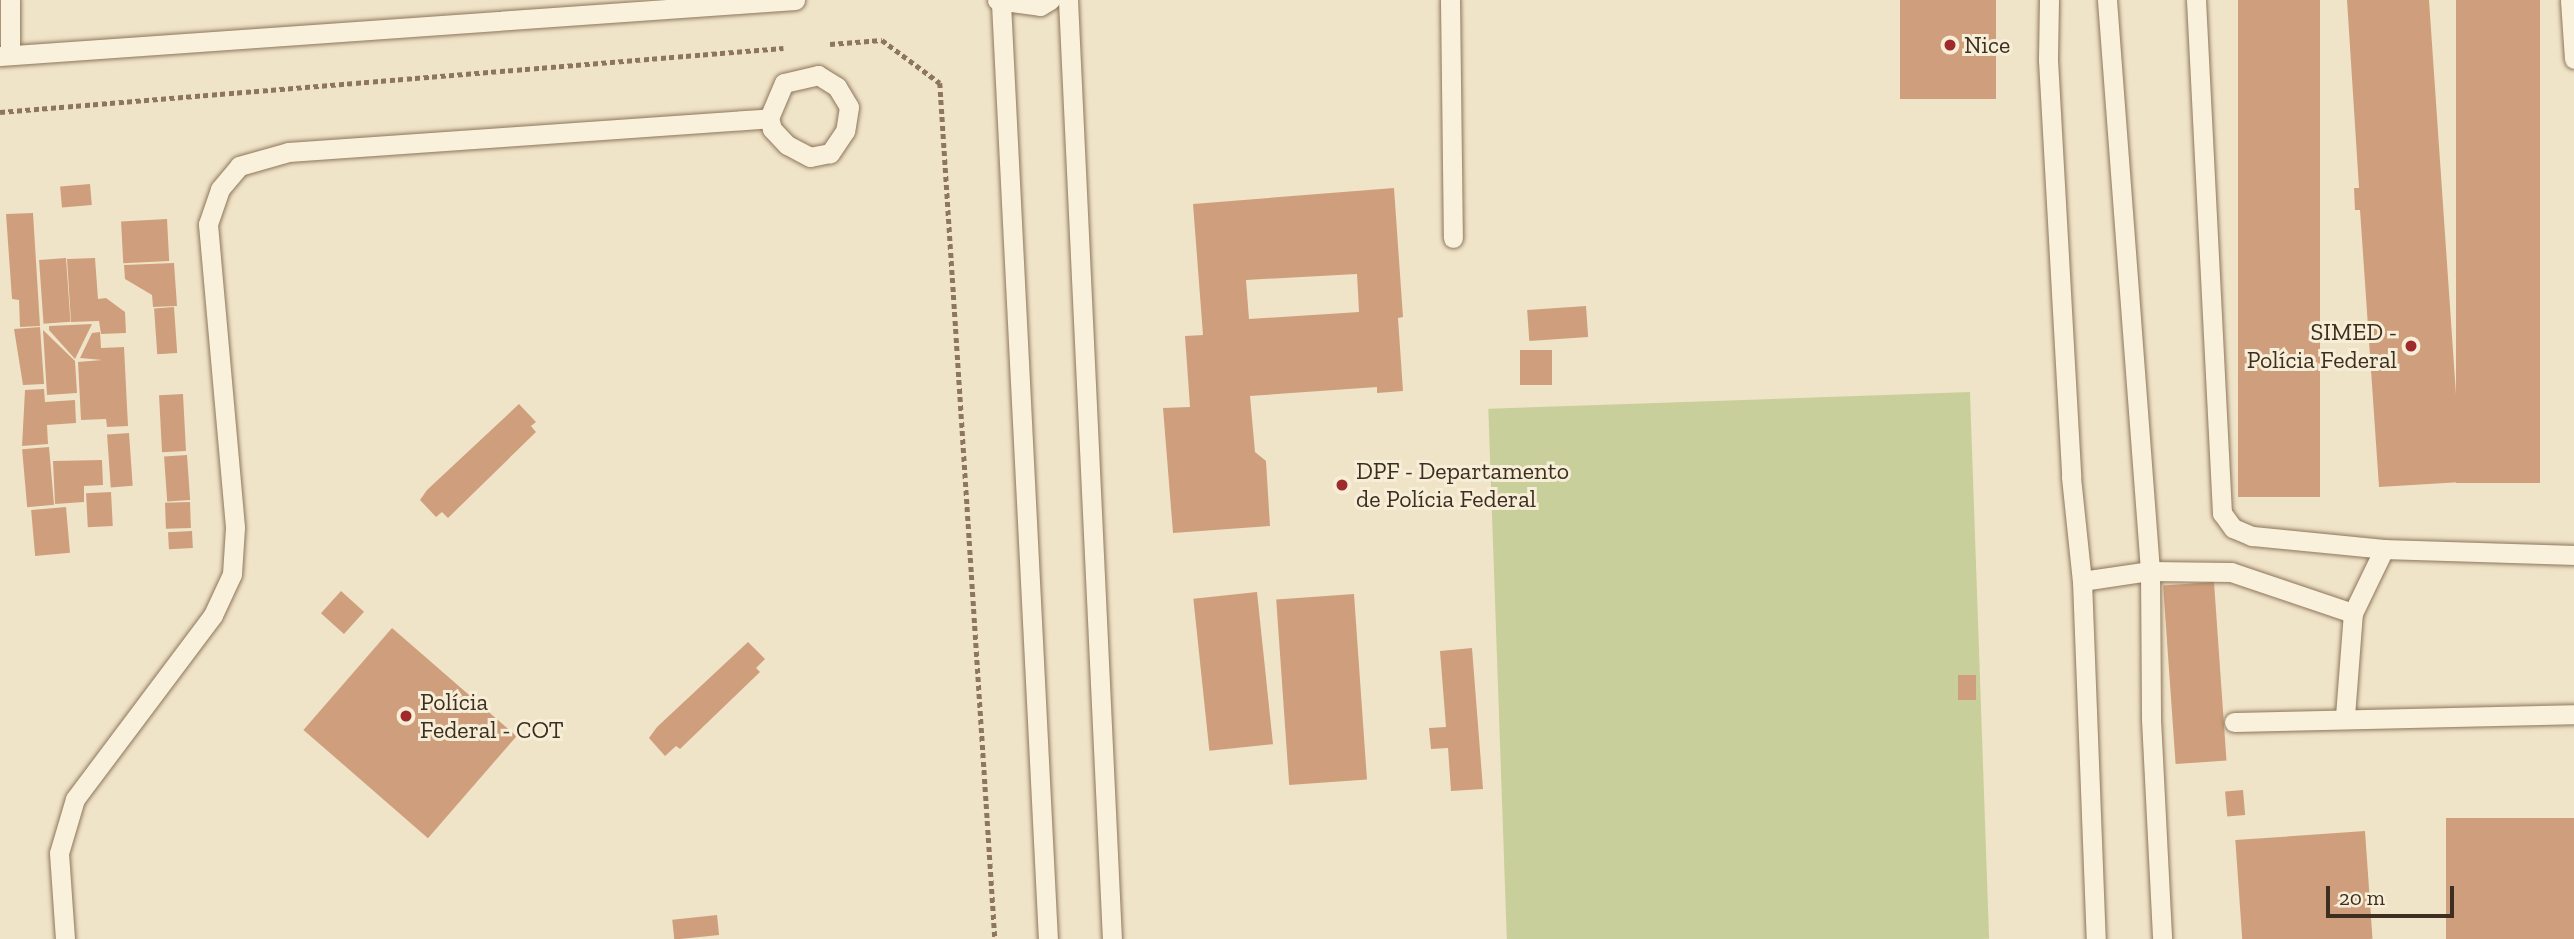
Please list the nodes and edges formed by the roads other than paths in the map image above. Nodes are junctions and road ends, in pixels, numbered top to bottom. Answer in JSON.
{"nodes":[{"id":1,"x":10,"y":0,"type":"edge"},
{"id":2,"x":796,"y":0,"type":"edge"},
{"id":3,"x":1050,"y":0,"type":"edge"},
{"id":4,"x":1068,"y":0,"type":"edge"},
{"id":5,"x":1450,"y":0,"type":"edge"},
{"id":6,"x":2049,"y":0,"type":"edge"},
{"id":7,"x":2107,"y":0,"type":"edge"},
{"id":8,"x":2196,"y":0,"type":"edge"},
{"id":9,"x":2570,"y":0,"type":"edge"},
{"id":10,"x":999,"y":2,"type":"edge"},
{"id":11,"x":5,"y":56,"type":"edge"},
{"id":12,"x":2574,"y":59,"type":"edge"},
{"id":13,"x":769,"y":118,"type":"junction"},
{"id":14,"x":1453,"y":238,"type":"dead end"},
{"id":15,"x":2384,"y":550,"type":"junction"},
{"id":16,"x":2574,"y":555,"type":"edge"},
{"id":17,"x":2150,"y":571,"type":"junction"},
{"id":18,"x":2082,"y":581,"type":"junction"},
{"id":19,"x":2353,"y":613,"type":"junction"},
{"id":20,"x":2574,"y":714,"type":"edge"},
{"id":21,"x":2345,"y":716,"type":"junction"},
{"id":22,"x":2234,"y":722,"type":"dead end"},
{"id":23,"x":65,"y":939,"type":"edge"},
{"id":24,"x":1048,"y":939,"type":"edge"},
{"id":25,"x":1112,"y":939,"type":"edge"},
{"id":26,"x":2096,"y":939,"type":"edge"},
{"id":27,"x":2162,"y":939,"type":"edge"}],
"edges":[{"from":1,"to":11,"type":"lane"},
{"from":2,"to":11,"type":"lane"},
{"from":3,"to":10,"type":"lane"},
{"from":4,"to":25,"type":"lane"},
{"from":5,"to":14,"type":"lane"},
{"from":6,"to":18,"type":"lane"},
{"from":7,"to":17,"type":"lane"},
{"from":8,"to":15,"type":"lane"},
{"from":9,"to":12,"type":"lane"},
{"from":10,"to":24,"type":"lane"},
{"from":13,"to":13,"type":"lane"},
{"from":13,"to":23,"type":"lane"},
{"from":15,"to":16,"type":"lane"},
{"from":15,"to":19,"type":"lane"},
{"from":17,"to":18,"type":"lane"},
{"from":17,"to":19,"type":"lane"},
{"from":17,"to":27,"type":"lane"},
{"from":18,"to":26,"type":"lane"},
{"from":19,"to":21,"type":"lane"},
{"from":20,"to":21,"type":"lane"},
{"from":21,"to":22,"type":"lane"}]}
